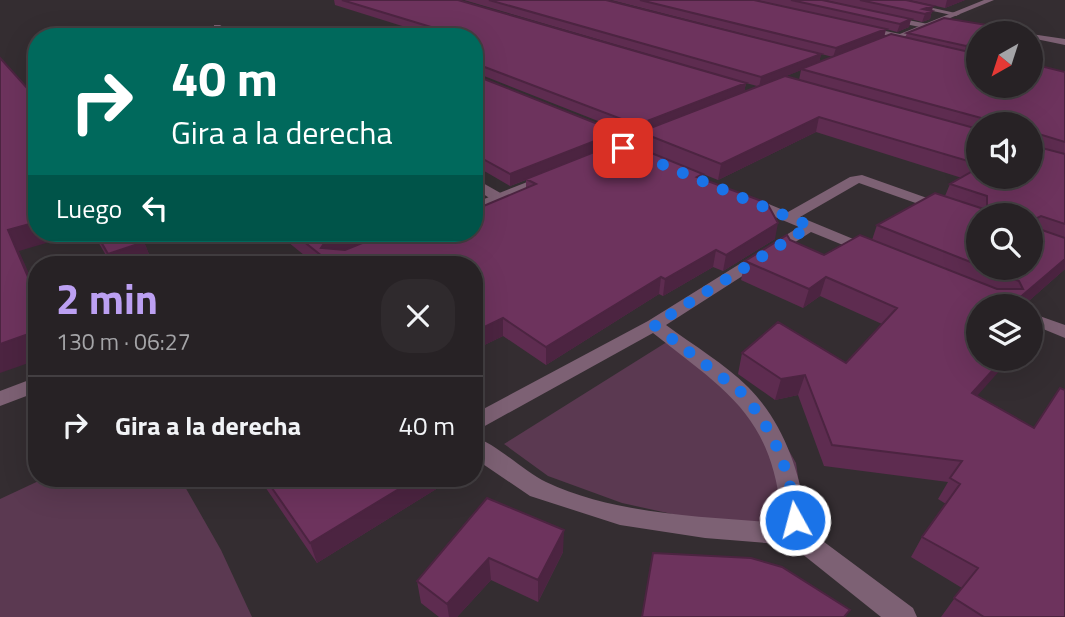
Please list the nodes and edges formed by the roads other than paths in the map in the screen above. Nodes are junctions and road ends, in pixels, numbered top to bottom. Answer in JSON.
{"nodes":[{"id":1,"x":886,"y":0,"type":"edge"},
{"id":2,"x":990,"y":0,"type":"edge"},
{"id":3,"x":956,"y":14,"type":"junction"},
{"id":4,"x":884,"y":17,"type":"edge"},
{"id":5,"x":943,"y":19,"type":"junction"},
{"id":6,"x":966,"y":23,"type":"edge"},
{"id":7,"x":849,"y":25,"type":"edge"},
{"id":8,"x":925,"y":26,"type":"junction"},
{"id":9,"x":1043,"y":38,"type":"edge"},
{"id":10,"x":900,"y":40,"type":"junction"},
{"id":11,"x":1065,"y":43,"type":"edge"},
{"id":12,"x":862,"y":51,"type":"edge"},
{"id":13,"x":585,"y":122,"type":"edge"},
{"id":14,"x":673,"y":128,"type":"edge"},
{"id":15,"x":629,"y":146,"type":"junction"},
{"id":16,"x":598,"y":158,"type":"edge"},
{"id":17,"x":648,"y":159,"type":"edge"},
{"id":18,"x":561,"y":173,"type":"edge"},
{"id":19,"x":483,"y":188,"type":"edge"},
{"id":20,"x":738,"y":196,"type":"edge"},
{"id":21,"x":499,"y":198,"type":"junction"},
{"id":22,"x":483,"y":204,"type":"edge"},
{"id":23,"x":790,"y":217,"type":"junction"},
{"id":24,"x":966,"y":217,"type":"edge"},
{"id":25,"x":810,"y":226,"type":"junction"},
{"id":26,"x":887,"y":258,"type":"edge"},
{"id":27,"x":1043,"y":323,"type":"edge"},
{"id":28,"x":654,"y":325,"type":"junction"},
{"id":29,"x":1065,"y":332,"type":"edge"},
{"id":30,"x":28,"y":388,"type":"edge"},
{"id":31,"x":0,"y":399,"type":"edge"},
{"id":32,"x":483,"y":419,"type":"edge"},
{"id":33,"x":483,"y":452,"type":"edge"},
{"id":34,"x":796,"y":535,"type":"junction"},
{"id":35,"x":903,"y":617,"type":"edge"}],
"edges":[{"from":1,"to":3,"type":"street"},
{"from":2,"to":3,"type":"street"},
{"from":3,"to":5,"type":"street"},
{"from":4,"to":8,"type":"street"},
{"from":5,"to":6,"type":"street"},
{"from":5,"to":8,"type":"street"},
{"from":7,"to":10,"type":"street"},
{"from":8,"to":10,"type":"street"},
{"from":9,"to":11,"type":"street"},
{"from":10,"to":12,"type":"street"},
{"from":13,"to":15,"type":"street"},
{"from":14,"to":15,"type":"street"},
{"from":15,"to":16,"type":"street"},
{"from":15,"to":17,"type":"street"},
{"from":18,"to":21,"type":"street"},
{"from":19,"to":21,"type":"street"},
{"from":20,"to":23,"type":"street"},
{"from":21,"to":22,"type":"street"},
{"from":23,"to":24,"type":"street"},
{"from":23,"to":25,"type":"street"},
{"from":25,"to":26,"type":"street"},
{"from":25,"to":28,"type":"street"},
{"from":27,"to":29,"type":"street"},
{"from":28,"to":32,"type":"street"},
{"from":28,"to":34,"type":"street"},
{"from":30,"to":31,"type":"street"},
{"from":33,"to":34,"type":"street"},
{"from":34,"to":35,"type":"street"}]}
